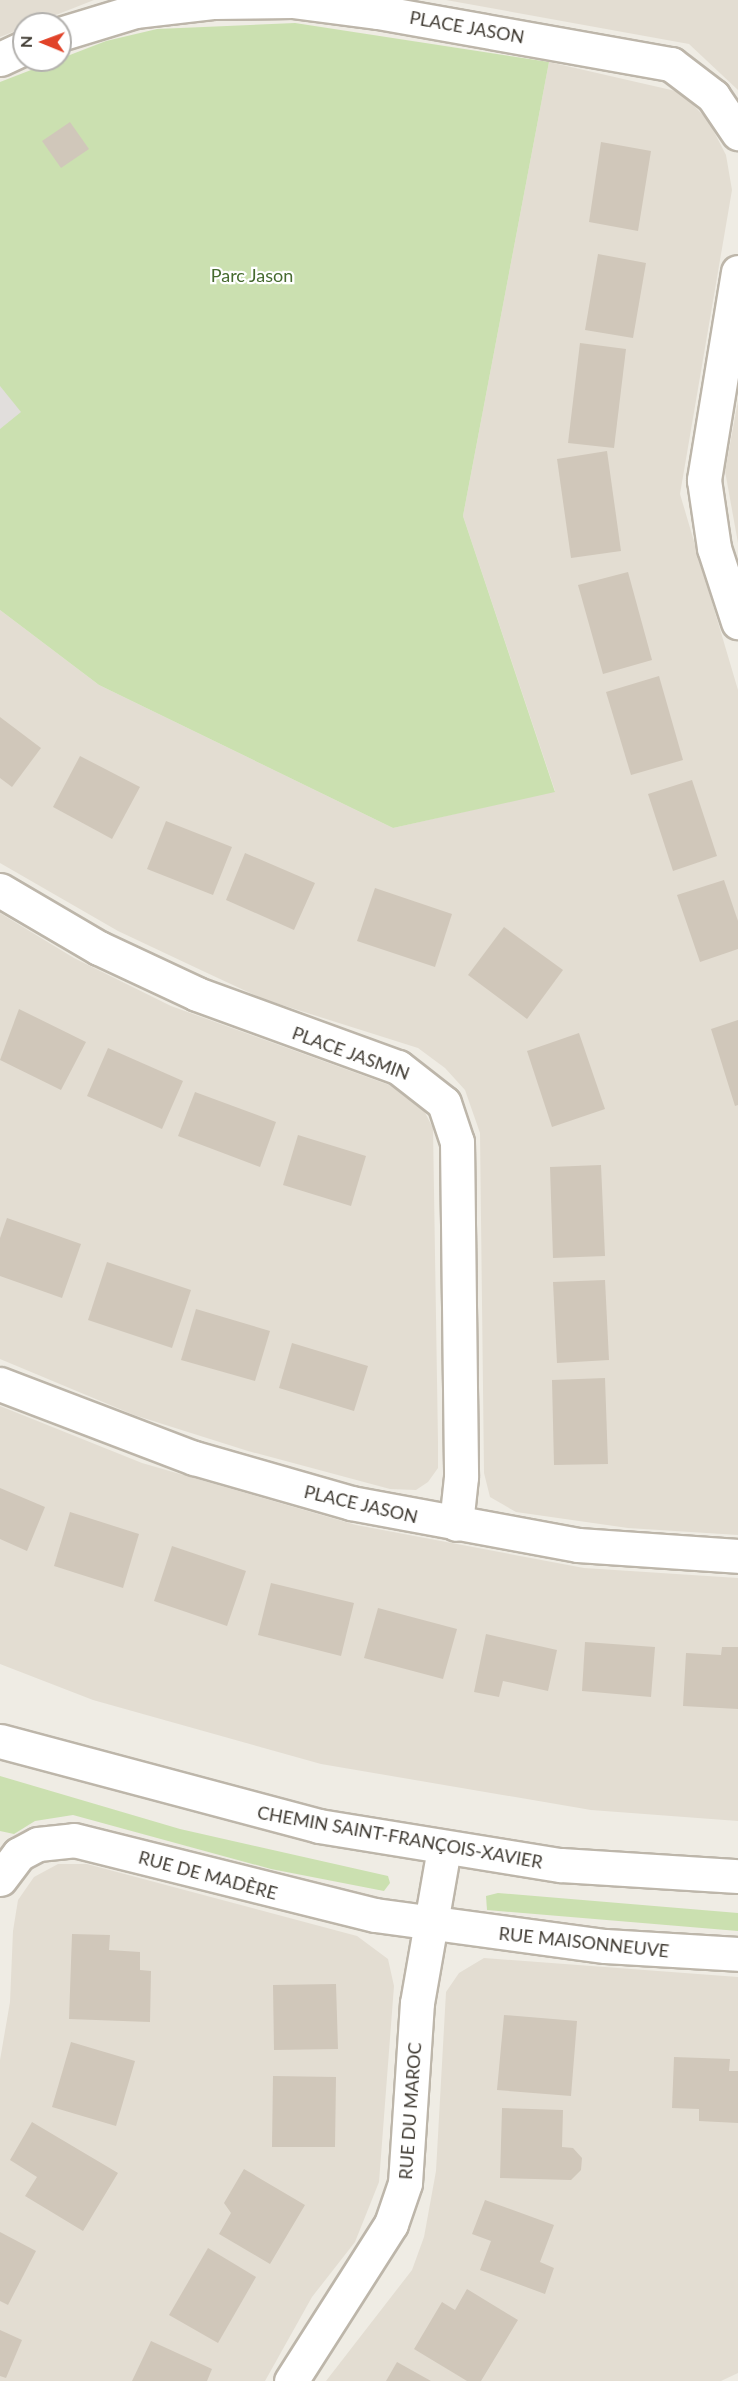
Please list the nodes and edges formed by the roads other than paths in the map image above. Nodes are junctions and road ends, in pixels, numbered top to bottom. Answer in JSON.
{"nodes":[{"id":1,"x":72,"y":30,"type":"edge"},
{"id":2,"x":738,"y":133,"type":"edge"},
{"id":3,"x":738,"y":272,"type":"edge"},
{"id":4,"x":738,"y":622,"type":"edge"},
{"id":5,"x":0,"y":890,"type":"edge"},
{"id":6,"x":0,"y":1384,"type":"edge"},
{"id":7,"x":456,"y":1524,"type":"junction"},
{"id":8,"x":738,"y":1556,"type":"edge"},
{"id":9,"x":0,"y":1741,"type":"edge"},
{"id":10,"x":444,"y":1848,"type":"junction"},
{"id":11,"x":738,"y":1876,"type":"edge"},
{"id":12,"x":0,"y":1879,"type":"edge"},
{"id":13,"x":430,"y":1924,"type":"junction"},
{"id":14,"x":738,"y":1954,"type":"edge"},
{"id":15,"x":291,"y":2381,"type":"edge"}],
"edges":[{"from":1,"to":2,"type":"street","name":"PLACE JASON"},
{"from":3,"to":4,"type":"street"},
{"from":5,"to":7,"type":"street","name":"PLACE JASMIN"},
{"from":6,"to":7,"type":"street","name":"PLACE JASON"},
{"from":7,"to":8,"type":"street","name":"PLACE JASON"},
{"from":9,"to":10,"type":"street","name":"CHEMIN SAINT-FRANÇOIS-XAVIER"},
{"from":10,"to":11,"type":"street","name":"CHEMIN SAINT-FRANÇOIS-XAVIER"},
{"from":10,"to":13,"type":"street","name":"RUE DU MAROC"},
{"from":12,"to":13,"type":"street","name":"RUE DE MADÈRE"},
{"from":13,"to":14,"type":"street","name":"RUE MAISONNEUVE"},
{"from":13,"to":15,"type":"street","name":"RUE DU MAROC"}]}
